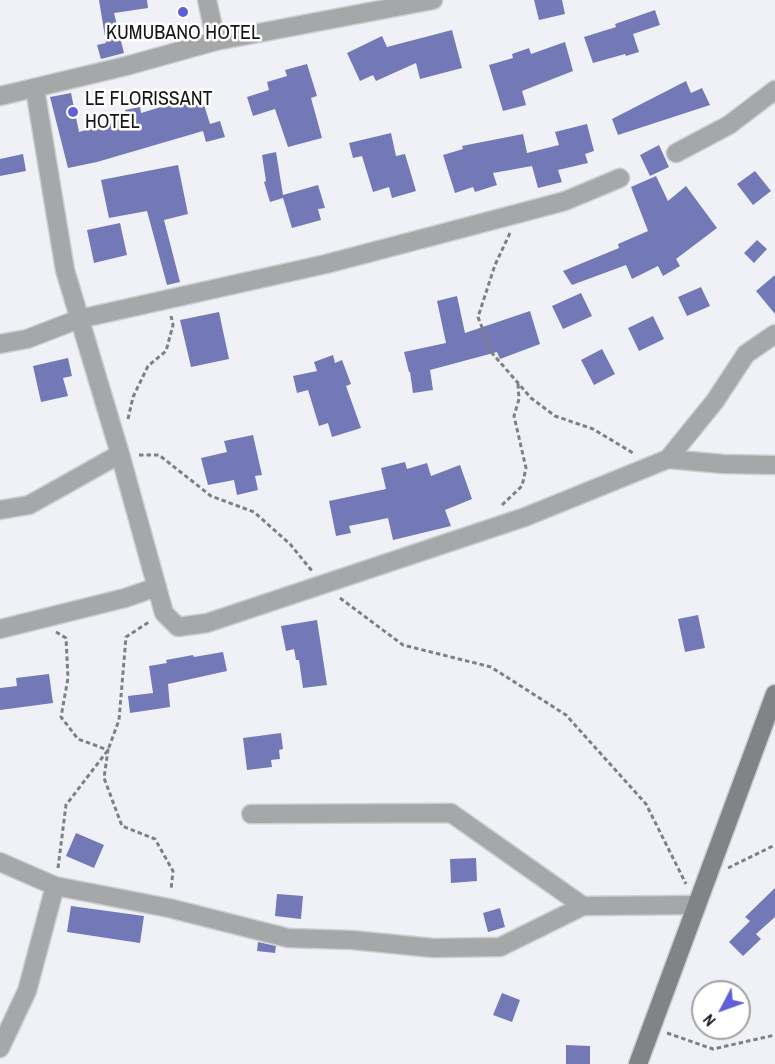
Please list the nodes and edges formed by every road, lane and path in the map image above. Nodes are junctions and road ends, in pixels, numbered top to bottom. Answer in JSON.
{"nodes":[{"id":1,"x":207,"y":0,"type":"edge"},
{"id":2,"x":433,"y":0,"type":"edge"},
{"id":3,"x":216,"y":41,"type":"junction"},
{"id":4,"x":35,"y":89,"type":"junction"},
{"id":5,"x":775,"y":90,"type":"edge"},
{"id":6,"x":0,"y":96,"type":"edge"},
{"id":7,"x":676,"y":153,"type":"dead end"},
{"id":8,"x":620,"y":178,"type":"dead end"},
{"id":9,"x":520,"y":213,"type":"junction"},
{"id":10,"x":167,"y":299,"type":"junction"},
{"id":11,"x":79,"y":319,"type":"junction"},
{"id":12,"x":775,"y":334,"type":"edge"},
{"id":13,"x":0,"y":344,"type":"edge"},
{"id":14,"x":518,"y":383,"type":"junction"},
{"id":15,"x":128,"y":420,"type":"dead end"},
{"id":16,"x":120,"y":454,"type":"junction"},
{"id":17,"x":661,"y":462,"type":"junction"},
{"id":18,"x":775,"y":465,"type":"edge"},
{"id":19,"x":0,"y":510,"type":"edge"},
{"id":20,"x":496,"y":527,"type":"junction"},
{"id":21,"x":322,"y":585,"type":"junction"},
{"id":22,"x":157,"y":587,"type":"junction"},
{"id":23,"x":164,"y":614,"type":"junction"},
{"id":24,"x":37,"y":620,"type":"junction"},
{"id":25,"x":0,"y":629,"type":"edge"},
{"id":26,"x":775,"y":694,"type":"edge"},
{"id":27,"x":108,"y":750,"type":"junction"},
{"id":28,"x":251,"y":814,"type":"dead end"},
{"id":29,"x":775,"y":845,"type":"edge"},
{"id":30,"x":0,"y":862,"type":"edge"},
{"id":31,"x":706,"y":879,"type":"junction"},
{"id":32,"x":55,"y":886,"type":"junction"},
{"id":33,"x":696,"y":905,"type":"junction"},
{"id":34,"x":583,"y":906,"type":"junction"},
{"id":35,"x":169,"y":908,"type":"junction"},
{"id":36,"x":651,"y":1028,"type":"junction"},
{"id":37,"x":775,"y":1035,"type":"edge"},
{"id":38,"x":0,"y":1048,"type":"edge"},
{"id":39,"x":638,"y":1064,"type":"edge"}],
"edges":[{"from":1,"to":3,"type":"street"},
{"from":2,"to":3,"type":"street"},
{"from":3,"to":4,"type":"street"},
{"from":4,"to":6,"type":"street"},
{"from":4,"to":11,"type":"street"},
{"from":5,"to":7,"type":"street"},
{"from":8,"to":9,"type":"street"},
{"from":9,"to":10,"type":"street"},
{"from":9,"to":14,"type":"path"},
{"from":10,"to":11,"type":"street"},
{"from":10,"to":15,"type":"path"},
{"from":11,"to":13,"type":"street"},
{"from":11,"to":16,"type":"street"},
{"from":12,"to":17,"type":"street"},
{"from":14,"to":17,"type":"path"},
{"from":14,"to":20,"type":"path"},
{"from":16,"to":19,"type":"street"},
{"from":16,"to":21,"type":"path"},
{"from":16,"to":22,"type":"street"},
{"from":17,"to":18,"type":"street"},
{"from":17,"to":20,"type":"street"},
{"from":20,"to":21,"type":"street"},
{"from":21,"to":23,"type":"street"},
{"from":21,"to":33,"type":"path"},
{"from":22,"to":23,"type":"street"},
{"from":22,"to":24,"type":"street"},
{"from":23,"to":27,"type":"path"},
{"from":24,"to":25,"type":"street"},
{"from":24,"to":27,"type":"path"},
{"from":26,"to":31,"type":"main road"},
{"from":27,"to":32,"type":"path"},
{"from":27,"to":35,"type":"path"},
{"from":28,"to":34,"type":"street"},
{"from":29,"to":31,"type":"path"},
{"from":30,"to":32,"type":"street"},
{"from":31,"to":33,"type":"main road"},
{"from":32,"to":35,"type":"street"},
{"from":32,"to":38,"type":"street"},
{"from":33,"to":34,"type":"street"},
{"from":33,"to":36,"type":"main road"},
{"from":34,"to":35,"type":"street"},
{"from":36,"to":37,"type":"path"},
{"from":36,"to":39,"type":"main road"}]}
